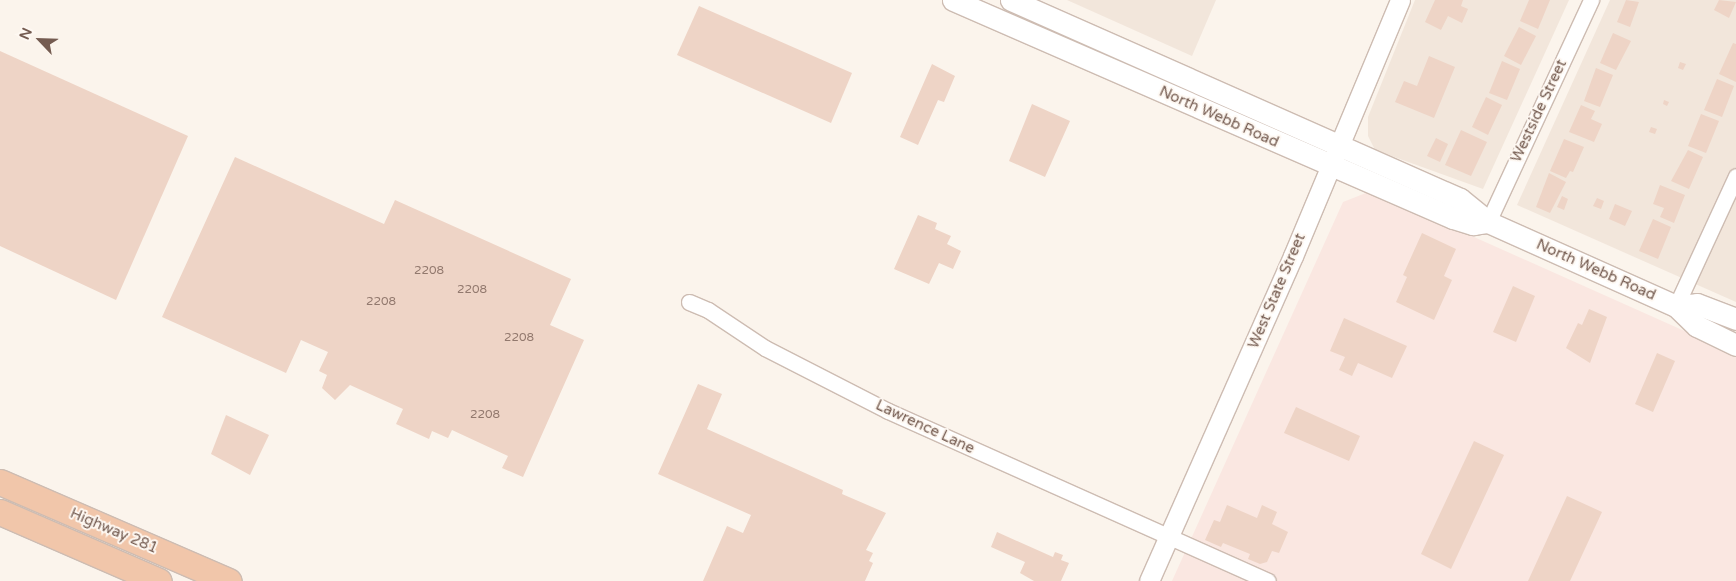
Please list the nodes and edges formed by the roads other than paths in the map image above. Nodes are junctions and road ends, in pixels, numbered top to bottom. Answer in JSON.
{"nodes":[{"id":1,"x":953,"y":0,"type":"edge"},
{"id":2,"x":1011,"y":0,"type":"edge"},
{"id":3,"x":1400,"y":0,"type":"edge"},
{"id":4,"x":1590,"y":0,"type":"edge"},
{"id":5,"x":1340,"y":144,"type":"junction"},
{"id":6,"x":1330,"y":166,"type":"junction"},
{"id":7,"x":1736,"y":176,"type":"edge"},
{"id":8,"x":1488,"y":222,"type":"junction"},
{"id":9,"x":689,"y":302,"type":"dead end"},
{"id":10,"x":1676,"y":306,"type":"junction"},
{"id":11,"x":1736,"y":320,"type":"edge"},
{"id":12,"x":1736,"y":345,"type":"edge"},
{"id":13,"x":0,"y":482,"type":"edge"},
{"id":14,"x":0,"y":512,"type":"edge"},
{"id":15,"x":1168,"y":538,"type":"junction"},
{"id":16,"x":159,"y":581,"type":"edge"},
{"id":17,"x":229,"y":581,"type":"edge"},
{"id":18,"x":1149,"y":581,"type":"edge"},
{"id":19,"x":1268,"y":581,"type":"edge"}],
"edges":[{"from":1,"to":6,"type":"main road","name":"North Webb Road"},
{"from":2,"to":5,"type":"main road","name":"North Webb Road"},
{"from":3,"to":5,"type":"street","name":"West State Street"},
{"from":4,"to":8,"type":"street","name":"Westside Street"},
{"from":5,"to":6,"type":"street","name":"West State Street"},
{"from":5,"to":8,"type":"main road","name":"North Webb Road"},
{"from":6,"to":8,"type":"main road","name":"North Webb Road"},
{"from":6,"to":15,"type":"street","name":"West State Street"},
{"from":7,"to":10,"type":"street"},
{"from":8,"to":10,"type":"main road","name":"North Webb Road"},
{"from":9,"to":15,"type":"street","name":"Lawrence Lane"},
{"from":10,"to":11,"type":"main road","name":"North Webb Road"},
{"from":10,"to":12,"type":"main road","name":"North Webb Road"},
{"from":13,"to":17,"type":"highway","name":"Highway 281"},
{"from":14,"to":16,"type":"highway","name":"Highway 281"},
{"from":15,"to":18,"type":"street","name":"West State Street"},
{"from":15,"to":19,"type":"street","name":"Lawrence Lane"}]}
